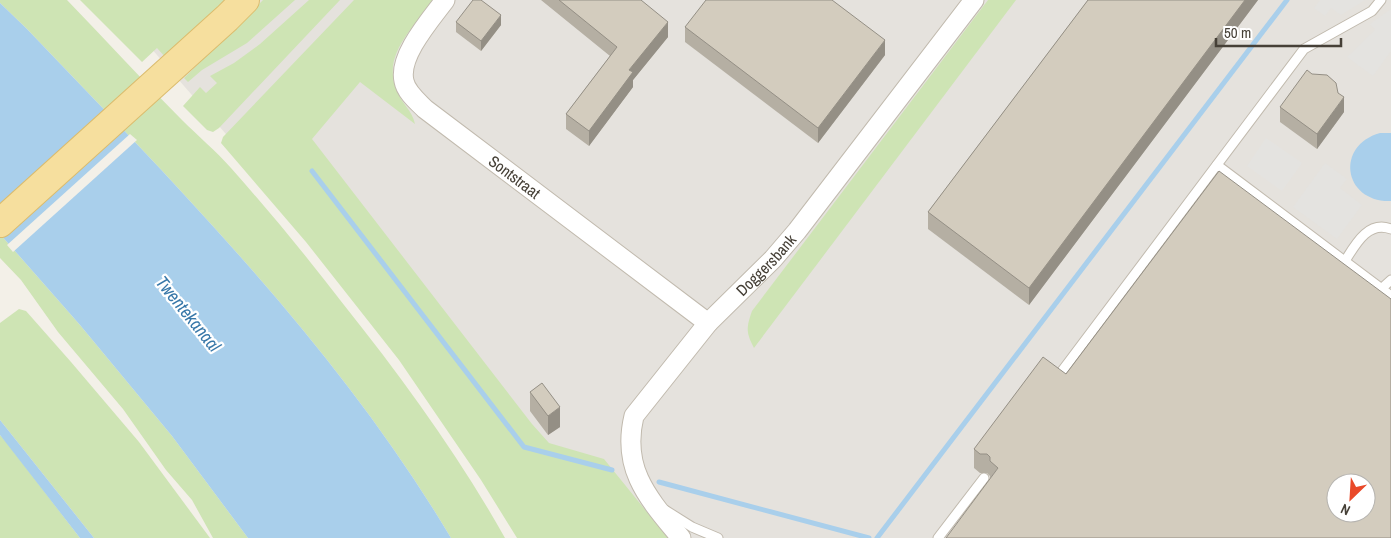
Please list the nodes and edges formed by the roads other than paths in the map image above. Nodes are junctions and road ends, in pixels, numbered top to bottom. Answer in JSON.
{"nodes":[{"id":1,"x":245,"y":0,"type":"edge"},
{"id":2,"x":445,"y":0,"type":"edge"},
{"id":3,"x":974,"y":0,"type":"edge"},
{"id":4,"x":1381,"y":0,"type":"edge"},
{"id":5,"x":1217,"y":165,"type":"junction"},
{"id":6,"x":0,"y":223,"type":"edge"},
{"id":7,"x":1391,"y":229,"type":"edge"},
{"id":8,"x":1345,"y":261,"type":"junction"},
{"id":9,"x":1391,"y":280,"type":"edge"},
{"id":10,"x":1381,"y":289,"type":"junction"},
{"id":11,"x":1391,"y":296,"type":"edge"},
{"id":12,"x":708,"y":323,"type":"junction"},
{"id":13,"x":1062,"y":371,"type":"edge"},
{"id":14,"x":984,"y":478,"type":"dead end"},
{"id":15,"x":650,"y":500,"type":"junction"},
{"id":16,"x":681,"y":538,"type":"edge"},
{"id":17,"x":718,"y":538,"type":"edge"},
{"id":18,"x":938,"y":538,"type":"edge"}],
"edges":[{"from":1,"to":6,"type":"main road"},
{"from":2,"to":12,"type":"street","name":"Sontstraat"},
{"from":3,"to":12,"type":"street","name":"Doggersbank"},
{"from":4,"to":5,"type":"lane"},
{"from":5,"to":8,"type":"lane"},
{"from":5,"to":13,"type":"lane"},
{"from":7,"to":8,"type":"lane"},
{"from":8,"to":10,"type":"lane"},
{"from":9,"to":10,"type":"lane"},
{"from":10,"to":11,"type":"lane"},
{"from":12,"to":15,"type":"street","name":"Doggersbank"},
{"from":14,"to":18,"type":"lane"},
{"from":15,"to":16,"type":"street","name":"Doggersbank"},
{"from":15,"to":17,"type":"lane"}]}
